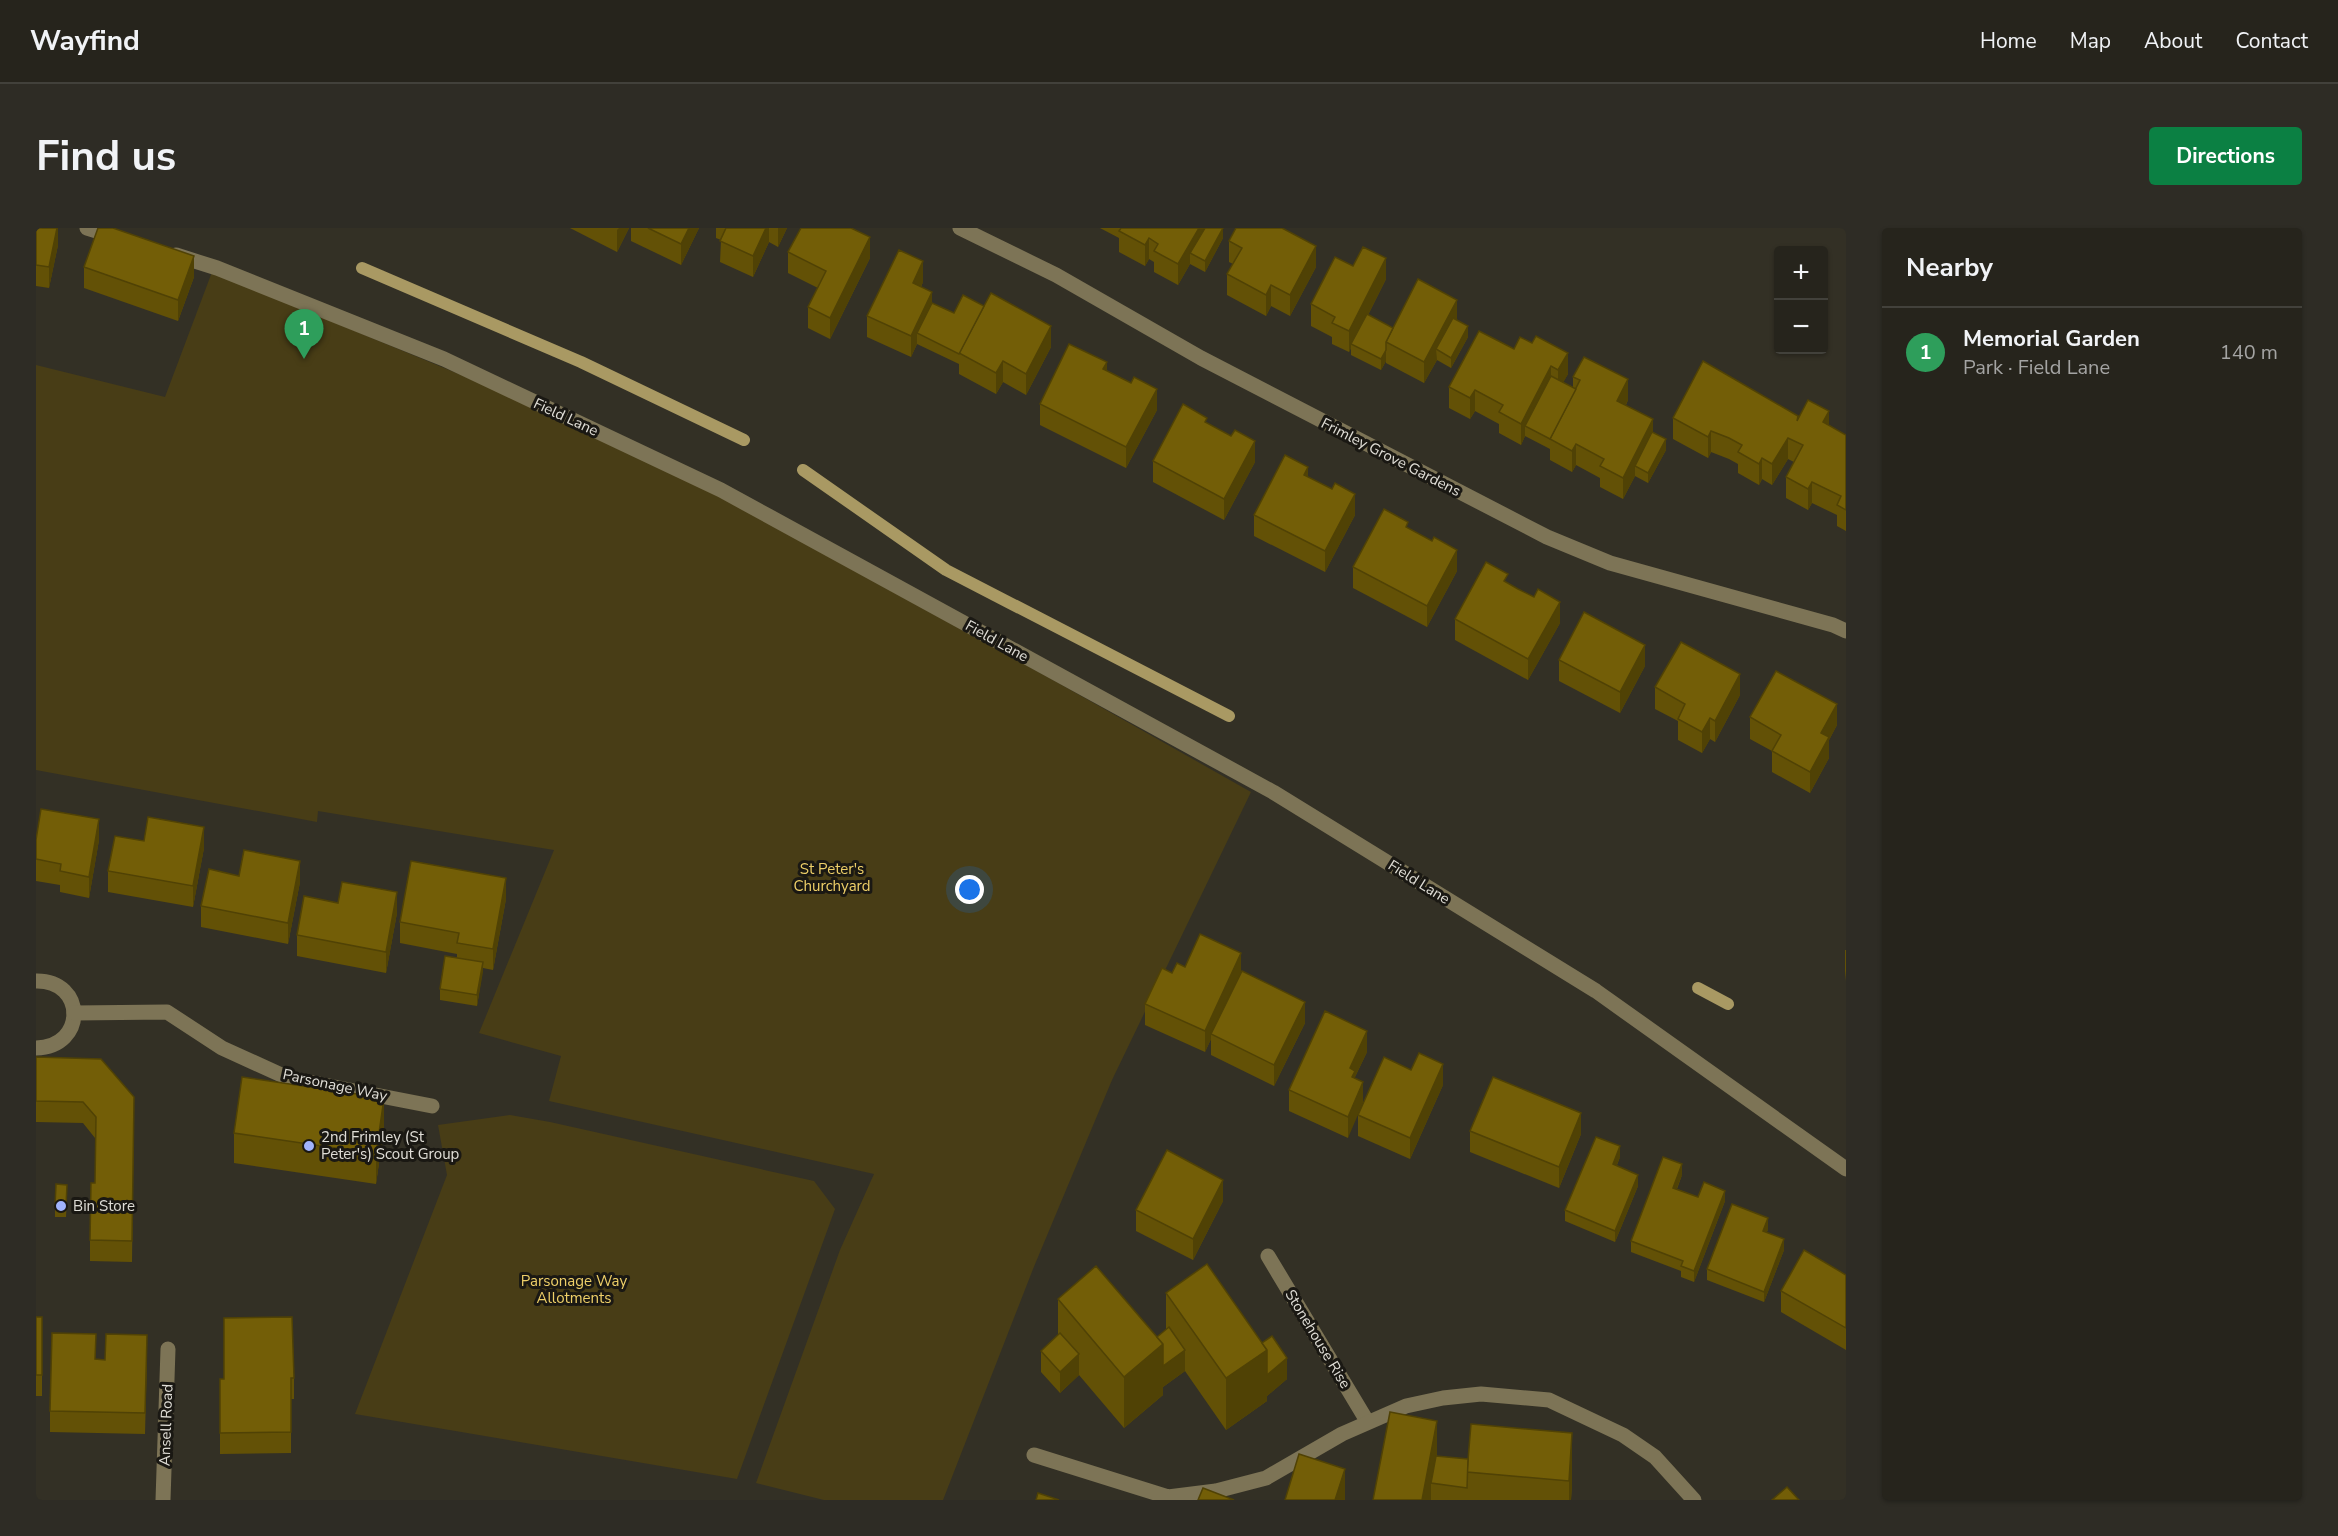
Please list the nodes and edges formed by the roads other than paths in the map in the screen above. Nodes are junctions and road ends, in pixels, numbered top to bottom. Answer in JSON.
{"nodes":[{"id":1,"x":87,"y":228,"type":"edge"},
{"id":2,"x":960,"y":228,"type":"edge"},
{"id":3,"x":132,"y":242,"type":"edge"},
{"id":4,"x":166,"y":252,"type":"edge"},
{"id":5,"x":1846,"y":631,"type":"edge"},
{"id":6,"x":36,"y":981,"type":"edge"},
{"id":7,"x":74,"y":1013,"type":"junction"},
{"id":8,"x":36,"y":1048,"type":"edge"},
{"id":9,"x":432,"y":1106,"type":"dead end"},
{"id":10,"x":1846,"y":1169,"type":"edge"},
{"id":11,"x":1268,"y":1256,"type":"dead end"},
{"id":12,"x":168,"y":1349,"type":"dead end"},
{"id":13,"x":1367,"y":1422,"type":"junction"},
{"id":14,"x":1034,"y":1455,"type":"dead end"},
{"id":15,"x":163,"y":1500,"type":"edge"},
{"id":16,"x":1694,"y":1500,"type":"edge"}],
"edges":[{"from":1,"to":3,"type":"street"},
{"from":2,"to":5,"type":"street","name":"Frimley Grove Gardens"},
{"from":4,"to":10,"type":"street","name":"Field Lane"},
{"from":6,"to":7,"type":"street"},
{"from":7,"to":8,"type":"street"},
{"from":7,"to":9,"type":"street","name":"Parsonage Way"},
{"from":11,"to":13,"type":"street","name":"Stonehouse Rise"},
{"from":12,"to":15,"type":"street","name":"Ansell Road"},
{"from":13,"to":14,"type":"street"},
{"from":13,"to":16,"type":"street"}]}
